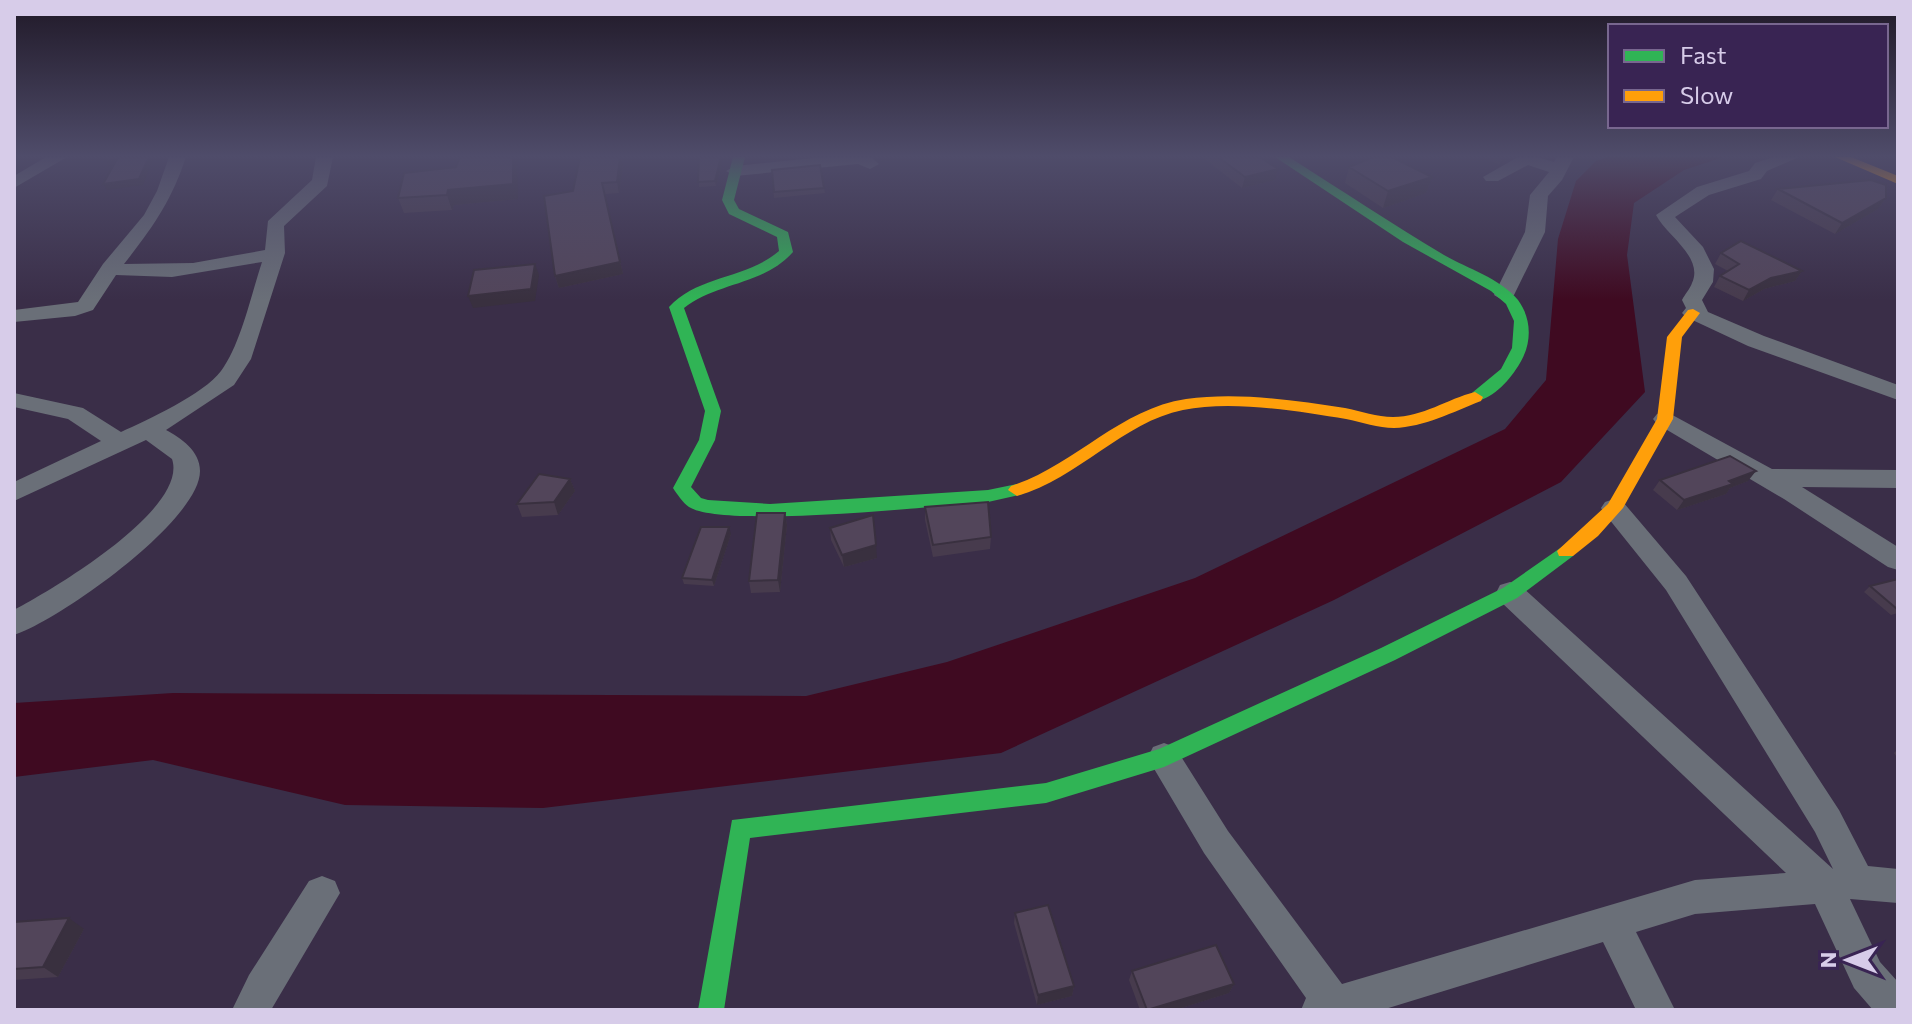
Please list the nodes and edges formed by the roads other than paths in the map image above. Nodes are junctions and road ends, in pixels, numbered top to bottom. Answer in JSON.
{"nodes":[{"id":1,"x":159,"y":205,"type":"edge"},
{"id":2,"x":297,"y":205,"type":"edge"},
{"id":3,"x":731,"y":205,"type":"edge"},
{"id":4,"x":1356,"y":205,"type":"edge"},
{"id":5,"x":1538,"y":205,"type":"edge"},
{"id":6,"x":1681,"y":205,"type":"edge"},
{"id":7,"x":275,"y":253,"type":"junction"},
{"id":8,"x":110,"y":268,"type":"junction"},
{"id":9,"x":1504,"y":295,"type":"junction"},
{"id":10,"x":1693,"y":313,"type":"junction"},
{"id":11,"x":14,"y":316,"type":"edge"},
{"id":12,"x":1898,"y":393,"type":"edge"},
{"id":13,"x":14,"y":400,"type":"edge"},
{"id":14,"x":1665,"y":419,"type":"junction"},
{"id":15,"x":146,"y":430,"type":"junction"},
{"id":16,"x":121,"y":443,"type":"junction"},
{"id":17,"x":1768,"y":478,"type":"junction"},
{"id":18,"x":1898,"y":479,"type":"edge"},
{"id":19,"x":14,"y":492,"type":"edge"},
{"id":20,"x":1614,"y":508,"type":"junction"},
{"id":21,"x":1898,"y":560,"type":"edge"},
{"id":22,"x":1510,"y":593,"type":"junction"},
{"id":23,"x":14,"y":624,"type":"edge"},
{"id":24,"x":1164,"y":757,"type":"junction"},
{"id":25,"x":1836,"y":884,"type":"junction"},
{"id":26,"x":1898,"y":886,"type":"edge"},
{"id":27,"x":322,"y":893,"type":"dead end"},
{"id":28,"x":1612,"y":922,"type":"junction"},
{"id":29,"x":1898,"y":1005,"type":"edge"},
{"id":30,"x":1347,"y":1006,"type":"edge"},
{"id":31,"x":251,"y":1010,"type":"edge"},
{"id":32,"x":711,"y":1010,"type":"edge"},
{"id":33,"x":1656,"y":1010,"type":"edge"}],
"edges":[{"from":1,"to":8,"type":"street"},
{"from":2,"to":7,"type":"street"},
{"from":3,"to":9,"type":"main road"},
{"from":4,"to":9,"type":"main road"},
{"from":5,"to":9,"type":"street"},
{"from":6,"to":10,"type":"street"},
{"from":7,"to":8,"type":"street"},
{"from":7,"to":15,"type":"street"},
{"from":8,"to":11,"type":"street"},
{"from":10,"to":12,"type":"street"},
{"from":10,"to":14,"type":"main road"},
{"from":13,"to":16,"type":"street"},
{"from":14,"to":17,"type":"street"},
{"from":14,"to":20,"type":"main road"},
{"from":15,"to":16,"type":"street"},
{"from":15,"to":23,"type":"street"},
{"from":16,"to":19,"type":"street"},
{"from":17,"to":18,"type":"street"},
{"from":17,"to":21,"type":"street"},
{"from":20,"to":22,"type":"main road"},
{"from":20,"to":25,"type":"street"},
{"from":22,"to":24,"type":"main road"},
{"from":22,"to":25,"type":"street"},
{"from":24,"to":30,"type":"street"},
{"from":24,"to":32,"type":"main road"},
{"from":25,"to":26,"type":"street"},
{"from":25,"to":28,"type":"street"},
{"from":25,"to":29,"type":"street"},
{"from":27,"to":31,"type":"street"},
{"from":28,"to":30,"type":"street"},
{"from":28,"to":33,"type":"street"}]}
